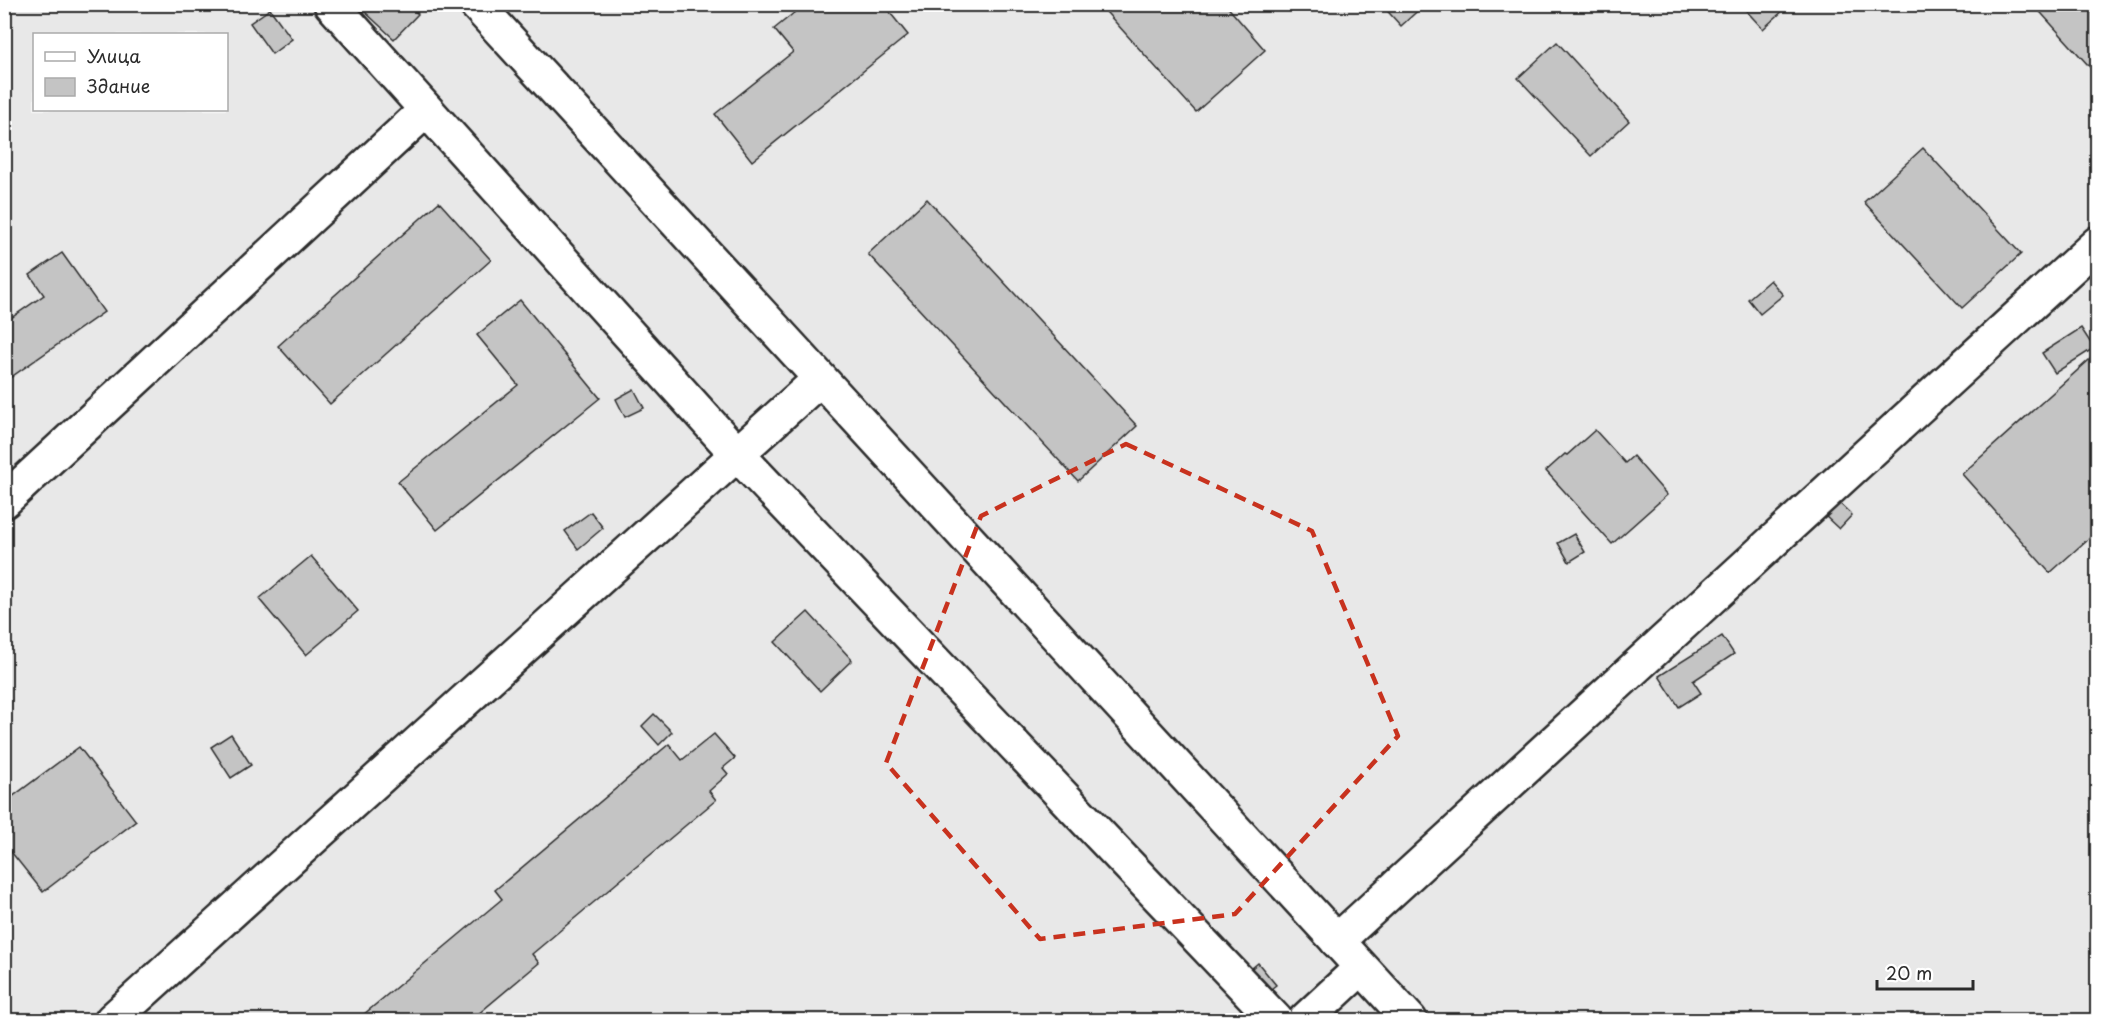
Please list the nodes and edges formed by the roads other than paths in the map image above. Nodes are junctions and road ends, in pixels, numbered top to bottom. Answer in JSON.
{"nodes":[{"id":1,"x":331,"y":4,"type":"edge"},
{"id":2,"x":476,"y":4,"type":"edge"},
{"id":3,"x":426,"y":110,"type":"junction"},
{"id":4,"x":2097,"y":243,"type":"edge"},
{"id":5,"x":819,"y":379,"type":"junction"},
{"id":6,"x":737,"y":454,"type":"junction"},
{"id":7,"x":4,"y":501,"type":"edge"},
{"id":8,"x":1336,"y":941,"type":"junction"},
{"id":9,"x":1361,"y":968,"type":"junction"},
{"id":10,"x":111,"y":1020,"type":"edge"},
{"id":11,"x":1276,"y":1020,"type":"edge"},
{"id":12,"x":1305,"y":1020,"type":"edge"},
{"id":13,"x":1410,"y":1020,"type":"edge"}],
"edges":[{"from":1,"to":3,"type":"lane"},
{"from":2,"to":5,"type":"lane"},
{"from":3,"to":6,"type":"lane"},
{"from":3,"to":7,"type":"lane"},
{"from":4,"to":8,"type":"lane"},
{"from":5,"to":6,"type":"lane"},
{"from":5,"to":8,"type":"lane"},
{"from":6,"to":10,"type":"lane"},
{"from":6,"to":11,"type":"lane"},
{"from":8,"to":9,"type":"lane"},
{"from":9,"to":12,"type":"lane"},
{"from":9,"to":13,"type":"lane"}]}
